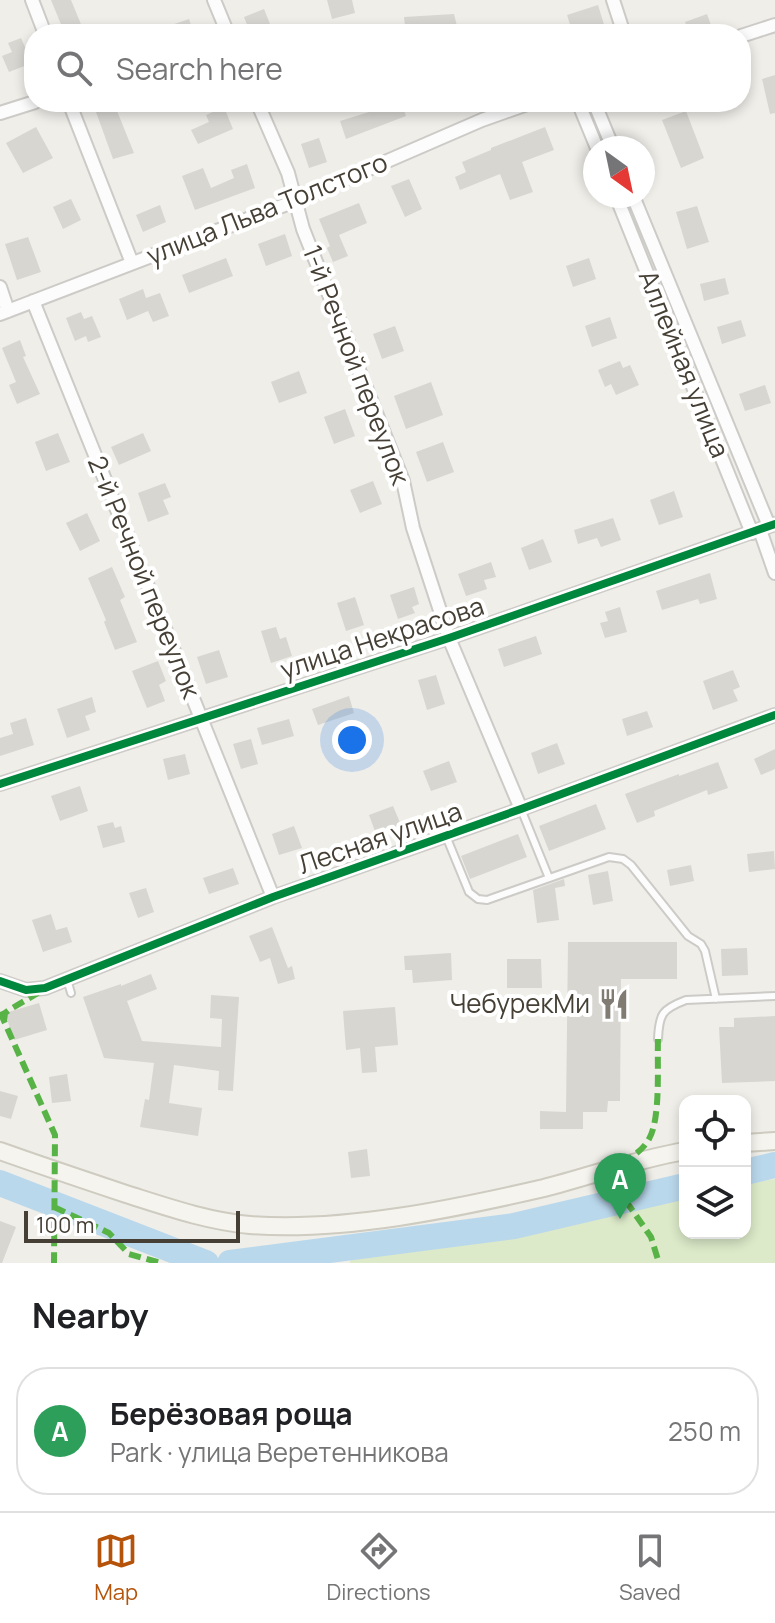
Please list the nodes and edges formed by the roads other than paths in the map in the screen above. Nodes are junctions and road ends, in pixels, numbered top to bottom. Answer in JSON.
{"nodes":[{"id":1,"x":32,"y":0,"type":"edge"},
{"id":2,"x":214,"y":0,"type":"edge"},
{"id":3,"x":613,"y":0,"type":"edge"},
{"id":4,"x":41,"y":24,"type":"edge"},
{"id":5,"x":224,"y":24,"type":"edge"},
{"id":6,"x":621,"y":24,"type":"edge"},
{"id":7,"x":775,"y":25,"type":"edge"},
{"id":8,"x":751,"y":33,"type":"edge"},
{"id":9,"x":24,"y":105,"type":"edge"},
{"id":10,"x":73,"y":112,"type":"edge"},
{"id":11,"x":261,"y":112,"type":"edge"},
{"id":12,"x":505,"y":112,"type":"edge"},
{"id":13,"x":582,"y":112,"type":"edge"},
{"id":14,"x":598,"y":112,"type":"edge"},
{"id":15,"x":0,"y":113,"type":"edge"},
{"id":16,"x":592,"y":136,"type":"edge"},
{"id":17,"x":608,"y":136,"type":"edge"},
{"id":18,"x":295,"y":201,"type":"junction"},
{"id":19,"x":621,"y":208,"type":"edge"},
{"id":20,"x":638,"y":208,"type":"edge"},
{"id":21,"x":132,"y":263,"type":"junction"},
{"id":22,"x":0,"y":287,"type":"edge"},
{"id":23,"x":33,"y":301,"type":"junction"},
{"id":24,"x":4,"y":312,"type":"edge"},
{"id":25,"x":764,"y":528,"type":"edge"},
{"id":26,"x":775,"y":573,"type":"edge"},
{"id":27,"x":449,"y":638,"type":"junction"},
{"id":28,"x":775,"y":715,"type":"edge"},
{"id":29,"x":201,"y":720,"type":"junction"},
{"id":30,"x":0,"y":784,"type":"edge"},
{"id":31,"x":521,"y":809,"type":"junction"},
{"id":32,"x":446,"y":836,"type":"junction"},
{"id":33,"x":549,"y":878,"type":"junction"},
{"id":34,"x":273,"y":897,"type":"junction"},
{"id":35,"x":67,"y":979,"type":"junction"},
{"id":36,"x":0,"y":981,"type":"edge"},
{"id":37,"x":71,"y":993,"type":"dead end"},
{"id":38,"x":775,"y":996,"type":"edge"},
{"id":39,"x":716,"y":999,"type":"junction"},
{"id":40,"x":658,"y":1039,"type":"dead end"},
{"id":41,"x":775,"y":1141,"type":"edge"},
{"id":42,"x":751,"y":1143,"type":"edge"},
{"id":43,"x":0,"y":1151,"type":"edge"},
{"id":44,"x":679,"y":1152,"type":"edge"}],
"edges":[{"from":1,"to":4,"type":"street"},
{"from":2,"to":5,"type":"street"},
{"from":3,"to":6,"type":"street"},
{"from":7,"to":8,"type":"street"},
{"from":9,"to":15,"type":"street"},
{"from":10,"to":21,"type":"street"},
{"from":11,"to":18,"type":"street","name":"1-й Речной переулок"},
{"from":12,"to":18,"type":"street","name":"улица Льва Толстого"},
{"from":13,"to":16,"type":"street"},
{"from":14,"to":17,"type":"street"},
{"from":18,"to":21,"type":"street","name":"улица Льва Толстого"},
{"from":18,"to":27,"type":"street","name":"1-й Речной переулок"},
{"from":19,"to":25,"type":"street","name":"Аллейная улица"},
{"from":20,"to":25,"type":"street","name":"Аллейная улица"},
{"from":21,"to":23,"type":"street","name":"улица Льва Толстого"},
{"from":22,"to":24,"type":"street"},
{"from":23,"to":24,"type":"street","name":"улица Льва Толстого"},
{"from":23,"to":29,"type":"street","name":"2-й Речной переулок"},
{"from":25,"to":26,"type":"street","name":"Аллейная улица"},
{"from":25,"to":27,"type":"street","name":"улица Некрасова"},
{"from":27,"to":29,"type":"street","name":"улица Некрасова"},
{"from":27,"to":31,"type":"street","name":"1-й Речной переулок"},
{"from":28,"to":31,"type":"street","name":"Лесная улица"},
{"from":29,"to":30,"type":"street","name":"улица Некрасова"},
{"from":29,"to":34,"type":"street","name":"2-й Речной переулок"},
{"from":31,"to":32,"type":"street","name":"Лесная улица"},
{"from":31,"to":33,"type":"lane"},
{"from":32,"to":33,"type":"lane"},
{"from":32,"to":34,"type":"street","name":"Лесная улица"},
{"from":33,"to":39,"type":"lane"},
{"from":34,"to":35,"type":"street","name":"Лесная улица"},
{"from":35,"to":36,"type":"street","name":"Лесная улица"},
{"from":35,"to":37,"type":"lane"},
{"from":38,"to":39,"type":"lane"},
{"from":39,"to":40,"type":"lane"},
{"from":41,"to":42,"type":"main road"},
{"from":43,"to":44,"type":"main road"}]}
